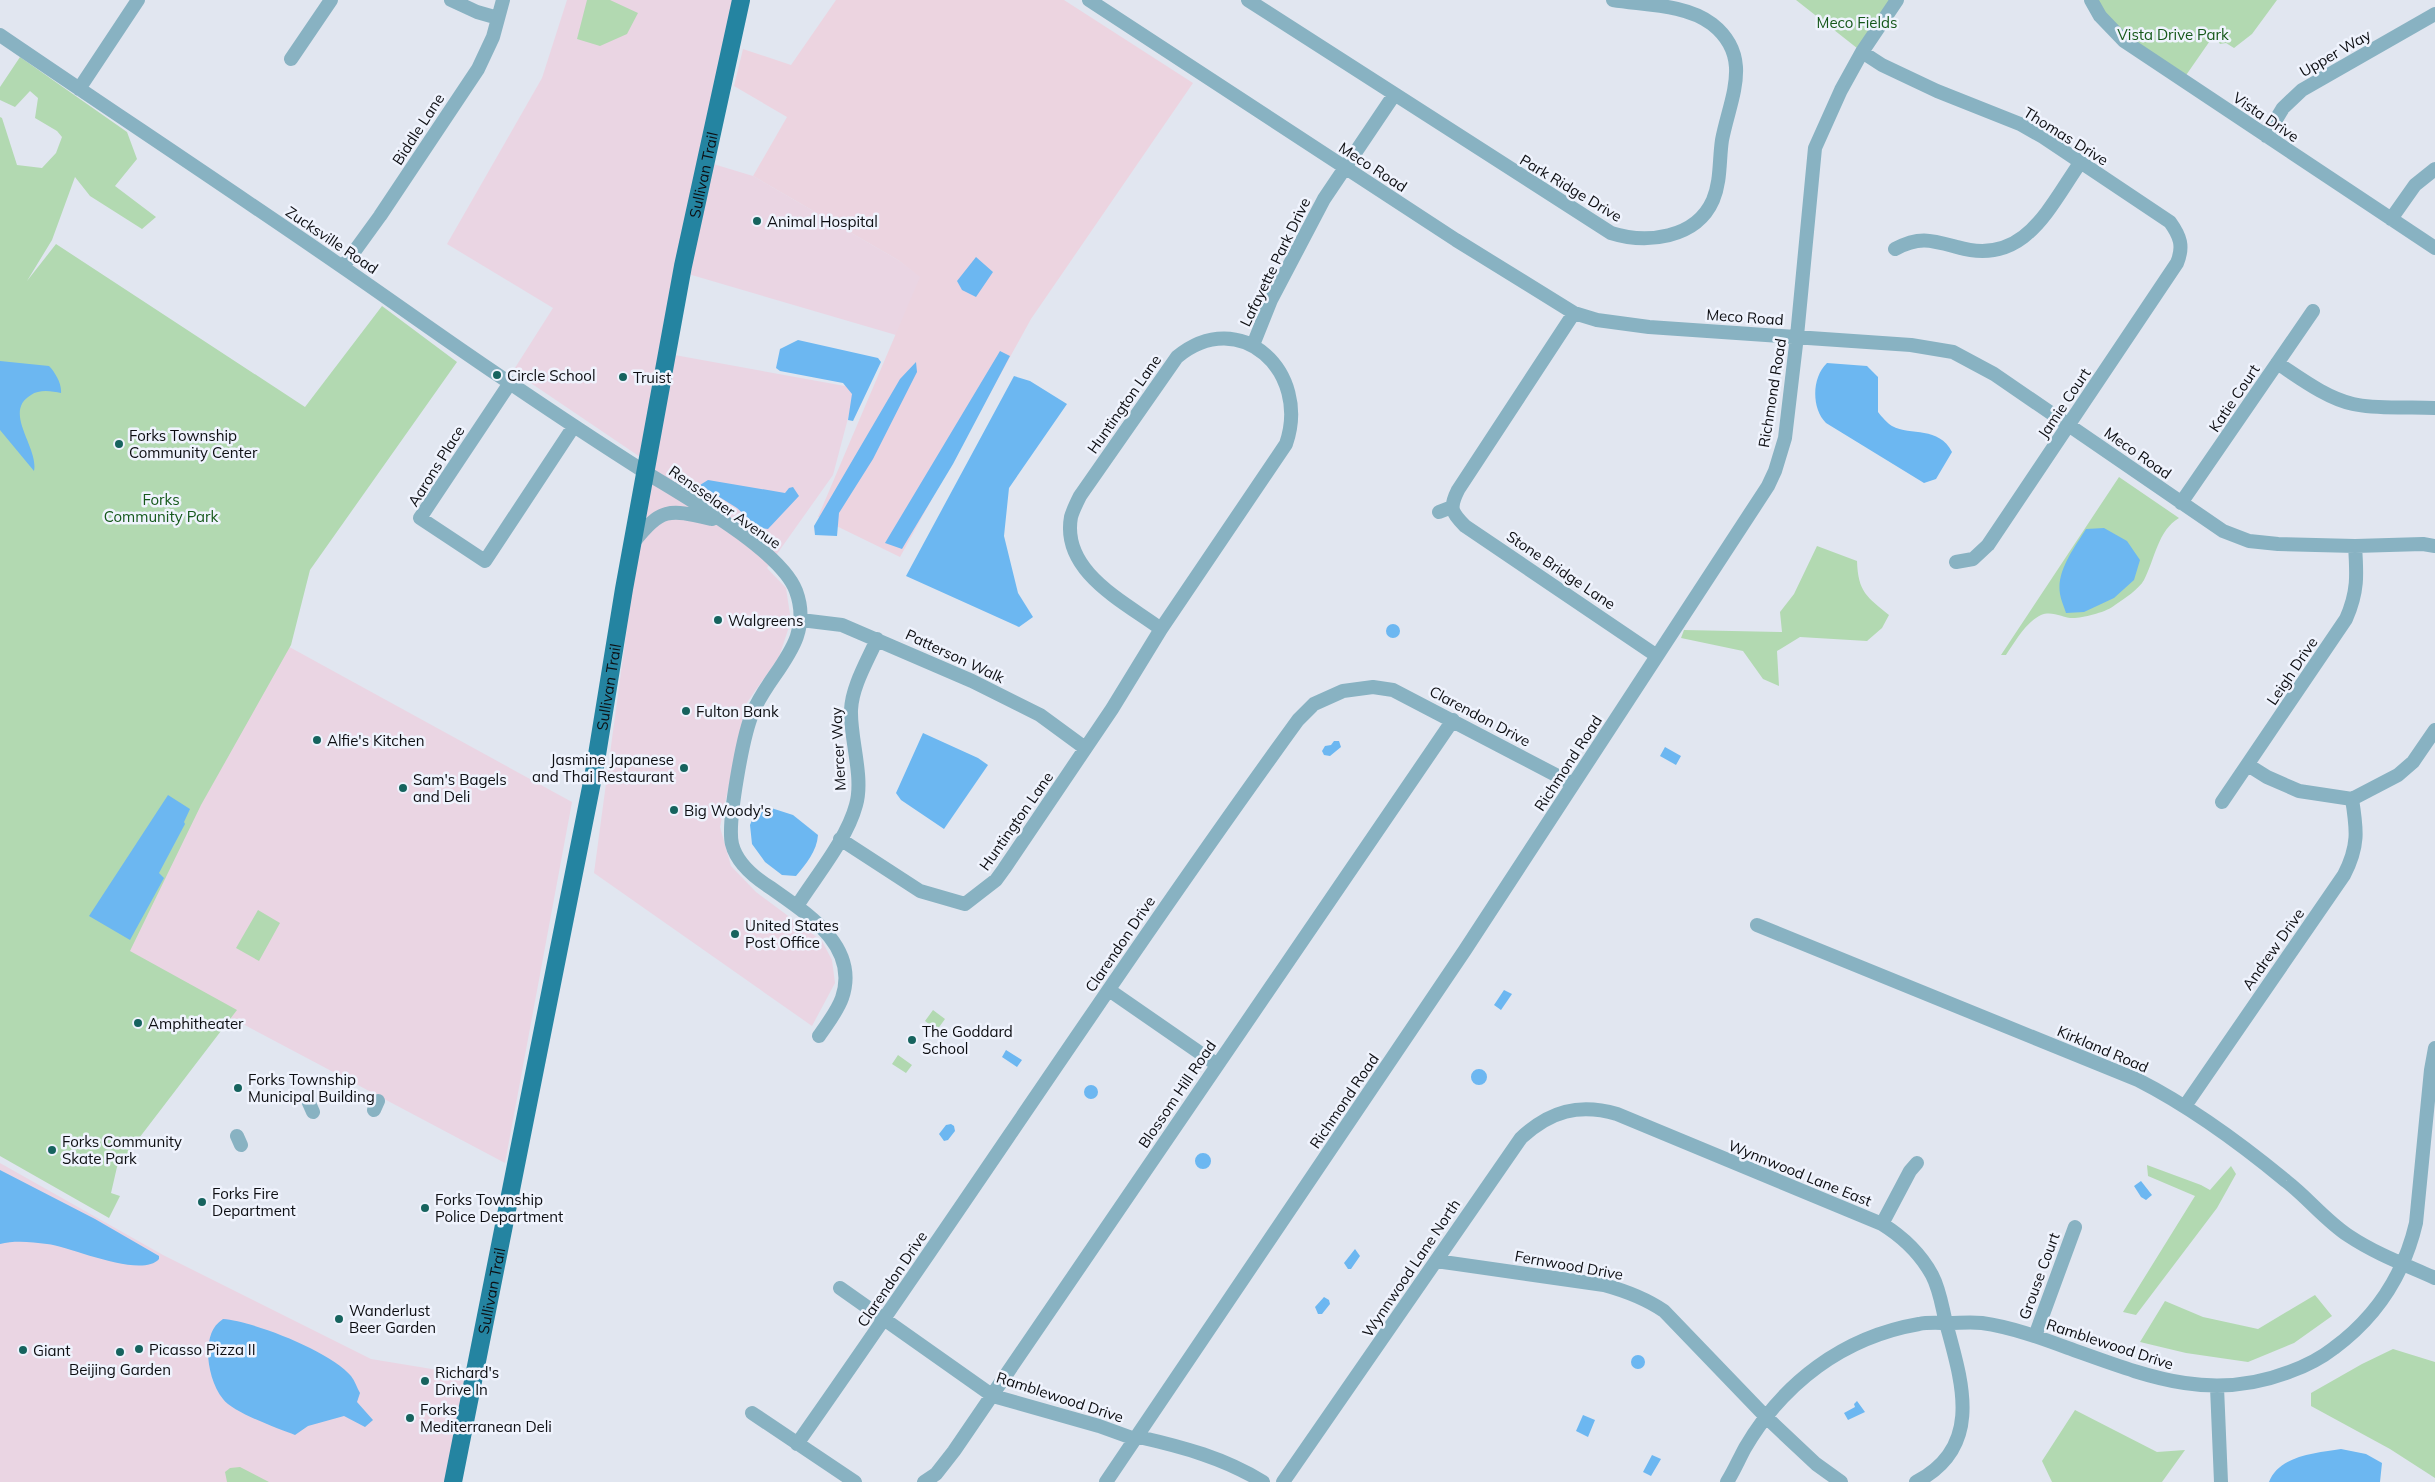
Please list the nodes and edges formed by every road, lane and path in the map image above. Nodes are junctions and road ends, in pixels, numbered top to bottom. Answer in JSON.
{"nodes":[{"id":1,"x":138,"y":0,"type":"edge"},
{"id":2,"x":331,"y":0,"type":"edge"},
{"id":3,"x":451,"y":0,"type":"edge"},
{"id":4,"x":504,"y":0,"type":"edge"},
{"id":5,"x":741,"y":0,"type":"edge"},
{"id":6,"x":1089,"y":0,"type":"edge"},
{"id":7,"x":1248,"y":0,"type":"edge"},
{"id":8,"x":1613,"y":0,"type":"edge"},
{"id":9,"x":1897,"y":0,"type":"edge"},
{"id":10,"x":2090,"y":0,"type":"edge"},
{"id":11,"x":2435,"y":14,"type":"edge"},
{"id":12,"x":498,"y":18,"type":"junction"},
{"id":13,"x":0,"y":35,"type":"edge"},
{"id":14,"x":1862,"y":52,"type":"junction"},
{"id":15,"x":291,"y":59,"type":"dead end"},
{"id":16,"x":79,"y":88,"type":"junction"},
{"id":17,"x":1394,"y":94,"type":"junction"},
{"id":18,"x":2266,"y":136,"type":"junction"},
{"id":19,"x":2080,"y":163,"type":"junction"},
{"id":20,"x":1346,"y":168,"type":"junction"},
{"id":21,"x":2435,"y":169,"type":"edge"},
{"id":22,"x":2391,"y":219,"type":"junction"},
{"id":23,"x":2182,"y":244,"type":"joint"},
{"id":24,"x":2435,"y":248,"type":"edge"},
{"id":25,"x":1895,"y":249,"type":"dead end"},
{"id":26,"x":343,"y":267,"type":"junction"},
{"id":27,"x":2313,"y":311,"type":"dead end"},
{"id":28,"x":1574,"y":313,"type":"junction"},
{"id":29,"x":1798,"y":336,"type":"junction"},
{"id":30,"x":1253,"y":345,"type":"junction"},
{"id":31,"x":2277,"y":363,"type":"junction"},
{"id":32,"x":510,"y":383,"type":"junction"},
{"id":33,"x":2435,"y":408,"type":"edge"},
{"id":34,"x":2068,"y":425,"type":"junction"},
{"id":35,"x":574,"y":426,"type":"junction"},
{"id":36,"x":645,"y":472,"type":"junction"},
{"id":37,"x":2181,"y":503,"type":"junction"},
{"id":38,"x":1452,"y":507,"type":"junction"},
{"id":39,"x":1439,"y":512,"type":"dead end"},
{"id":40,"x":720,"y":520,"type":"junction"},
{"id":41,"x":633,"y":543,"type":"junction"},
{"id":42,"x":2355,"y":546,"type":"junction"},
{"id":43,"x":2435,"y":546,"type":"edge"},
{"id":44,"x":1956,"y":562,"type":"dead end"},
{"id":45,"x":801,"y":620,"type":"junction"},
{"id":46,"x":1161,"y":629,"type":"junction"},
{"id":47,"x":878,"y":639,"type":"junction"},
{"id":48,"x":1657,"y":656,"type":"junction"},
{"id":49,"x":1453,"y":720,"type":"junction"},
{"id":50,"x":2435,"y":730,"type":"edge"},
{"id":51,"x":1085,"y":748,"type":"junction"},
{"id":52,"x":2248,"y":765,"type":"junction"},
{"id":53,"x":1574,"y":784,"type":"junction"},
{"id":54,"x":2352,"y":799,"type":"junction"},
{"id":55,"x":2222,"y":802,"type":"dead end"},
{"id":56,"x":840,"y":839,"type":"junction"},
{"id":57,"x":797,"y":906,"type":"junction"},
{"id":58,"x":1757,"y":925,"type":"dead end"},
{"id":59,"x":1109,"y":990,"type":"junction"},
{"id":60,"x":818,"y":1036,"type":"dead end"},
{"id":61,"x":2435,"y":1048,"type":"edge"},
{"id":62,"x":1216,"y":1064,"type":"junction"},
{"id":63,"x":2185,"y":1106,"type":"junction"},
{"id":64,"x":1591,"y":1109,"type":"joint"},
{"id":65,"x":1917,"y":1163,"type":"dead end"},
{"id":66,"x":1882,"y":1224,"type":"junction"},
{"id":67,"x":2074,"y":1227,"type":"dead end"},
{"id":68,"x":1436,"y":1261,"type":"junction"},
{"id":69,"x":2403,"y":1264,"type":"junction"},
{"id":70,"x":2435,"y":1278,"type":"edge"},
{"id":71,"x":840,"y":1288,"type":"dead end"},
{"id":72,"x":885,"y":1319,"type":"junction"},
{"id":73,"x":1946,"y":1323,"type":"junction"},
{"id":74,"x":2034,"y":1336,"type":"junction"},
{"id":75,"x":2217,"y":1387,"type":"junction"},
{"id":76,"x":992,"y":1396,"type":"junction"},
{"id":77,"x":752,"y":1413,"type":"dead end"},
{"id":78,"x":1766,"y":1418,"type":"junction"},
{"id":79,"x":1135,"y":1439,"type":"junction"},
{"id":80,"x":797,"y":1444,"type":"junction"},
{"id":81,"x":453,"y":1482,"type":"edge"},
{"id":82,"x":855,"y":1482,"type":"edge"},
{"id":83,"x":924,"y":1482,"type":"edge"},
{"id":84,"x":1106,"y":1482,"type":"edge"},
{"id":85,"x":1263,"y":1482,"type":"edge"},
{"id":86,"x":1283,"y":1482,"type":"edge"},
{"id":87,"x":1727,"y":1482,"type":"edge"},
{"id":88,"x":1841,"y":1482,"type":"edge"},
{"id":89,"x":1916,"y":1482,"type":"edge"},
{"id":90,"x":2221,"y":1482,"type":"edge"}],
"edges":[{"from":1,"to":16,"type":"street"},
{"from":2,"to":15,"type":"street"},
{"from":3,"to":12,"type":"street"},
{"from":4,"to":12,"type":"street","name":"Biddle Lane"},
{"from":5,"to":36,"type":"main road","name":"Sullivan Trail"},
{"from":6,"to":20,"type":"street","name":"Meco Road"},
{"from":7,"to":17,"type":"street","name":"Park Ridge Drive"},
{"from":8,"to":17,"type":"street","name":"Park Ridge Drive"},
{"from":9,"to":14,"type":"street","name":"Richmond Road"},
{"from":10,"to":18,"type":"street","name":"Vista Drive"},
{"from":11,"to":18,"type":"street","name":"Upper Way"},
{"from":12,"to":26,"type":"street","name":"Biddle Lane"},
{"from":13,"to":16,"type":"street","name":"Zucksville Road"},
{"from":14,"to":19,"type":"street","name":"Thomas Drive"},
{"from":14,"to":29,"type":"street","name":"Richmond Road"},
{"from":16,"to":26,"type":"street","name":"Zucksville Road"},
{"from":17,"to":20,"type":"street","name":"Lafayette Park Drive"},
{"from":18,"to":22,"type":"street","name":"Vista Drive"},
{"from":19,"to":23,"type":"street","name":"Thomas Drive"},
{"from":19,"to":25,"type":"street"},
{"from":20,"to":28,"type":"street","name":"Meco Road"},
{"from":20,"to":30,"type":"street","name":"Lafayette Park Drive"},
{"from":21,"to":22,"type":"street"},
{"from":22,"to":24,"type":"street","name":"Vista Drive"},
{"from":23,"to":34,"type":"street","name":"Jamie Court"},
{"from":26,"to":32,"type":"street","name":"Zucksville Road"},
{"from":27,"to":31,"type":"street","name":"Katie Court"},
{"from":28,"to":29,"type":"street","name":"Meco Road"},
{"from":28,"to":38,"type":"street"},
{"from":29,"to":34,"type":"street","name":"Meco Road"},
{"from":29,"to":48,"type":"street","name":"Richmond Road"},
{"from":30,"to":46,"type":"street","name":"Huntington Lane"},
{"from":30,"to":46,"type":"street","name":"Huntington Lane"},
{"from":31,"to":33,"type":"street"},
{"from":31,"to":37,"type":"street","name":"Katie Court"},
{"from":32,"to":35,"type":"street","name":"Zucksville Road"},
{"from":32,"to":35,"type":"street","name":"Aarons Place"},
{"from":34,"to":37,"type":"street","name":"Meco Road"},
{"from":34,"to":44,"type":"street","name":"Jamie Court"},
{"from":35,"to":36,"type":"street","name":"Zucksville Road"},
{"from":36,"to":40,"type":"street","name":"Rensselaer Avenue"},
{"from":36,"to":41,"type":"main road","name":"Sullivan Trail"},
{"from":37,"to":42,"type":"street","name":"Meco Road"},
{"from":38,"to":39,"type":"street"},
{"from":38,"to":48,"type":"street","name":"Stone Bridge Lane"},
{"from":40,"to":41,"type":"street"},
{"from":40,"to":45,"type":"street","name":"Rensselaer Avenue"},
{"from":41,"to":81,"type":"main road","name":"Sullivan Trail"},
{"from":42,"to":43,"type":"street","name":"Meco Road"},
{"from":42,"to":52,"type":"street","name":"Leigh Drive"},
{"from":45,"to":47,"type":"street","name":"Patterson Walk"},
{"from":45,"to":57,"type":"street","name":"Rensselaer Avenue"},
{"from":46,"to":51,"type":"street","name":"Huntington Lane"},
{"from":47,"to":51,"type":"street","name":"Patterson Walk"},
{"from":47,"to":56,"type":"street","name":"Mercer Way"},
{"from":48,"to":53,"type":"street","name":"Richmond Road"},
{"from":49,"to":53,"type":"street","name":"Clarendon Drive"},
{"from":49,"to":59,"type":"street","name":"Clarendon Drive"},
{"from":49,"to":62,"type":"street","name":"Blossom Hill Road"},
{"from":50,"to":54,"type":"street"},
{"from":51,"to":56,"type":"street","name":"Huntington Lane"},
{"from":52,"to":54,"type":"street"},
{"from":52,"to":55,"type":"street","name":"Leigh Drive"},
{"from":53,"to":79,"type":"street","name":"Richmond Road"},
{"from":54,"to":63,"type":"street","name":"Andrew Drive"},
{"from":56,"to":57,"type":"street","name":"Mercer Way"},
{"from":57,"to":60,"type":"street","name":"Rensselaer Avenue"},
{"from":58,"to":63,"type":"street","name":"Kirkland Road"},
{"from":59,"to":62,"type":"street"},
{"from":59,"to":72,"type":"street","name":"Clarendon Drive"},
{"from":61,"to":69,"type":"street","name":"Ramblewood Drive"},
{"from":62,"to":76,"type":"street","name":"Blossom Hill Road"},
{"from":63,"to":69,"type":"street","name":"Kirkland Road"},
{"from":64,"to":66,"type":"street","name":"Wynnwood Lane East"},
{"from":64,"to":68,"type":"street","name":"Wynnwood Lane North"},
{"from":65,"to":66,"type":"street"},
{"from":66,"to":73,"type":"street","name":"Wynnwood Lane East"},
{"from":67,"to":74,"type":"street","name":"Grouse Court"},
{"from":68,"to":78,"type":"street","name":"Fernwood Drive"},
{"from":68,"to":86,"type":"street","name":"Wynnwood Lane North"},
{"from":69,"to":70,"type":"street","name":"Kirkland Road"},
{"from":69,"to":75,"type":"street","name":"Ramblewood Drive"},
{"from":71,"to":72,"type":"street","name":"Ramblewood Drive"},
{"from":72,"to":76,"type":"street","name":"Ramblewood Drive"},
{"from":72,"to":80,"type":"street","name":"Clarendon Drive"},
{"from":73,"to":74,"type":"street","name":"Ramblewood Drive"},
{"from":73,"to":78,"type":"street","name":"Ramblewood Drive"},
{"from":73,"to":89,"type":"street","name":"Wynnwood Lane East"},
{"from":74,"to":75,"type":"street","name":"Ramblewood Drive"},
{"from":75,"to":90,"type":"street"},
{"from":76,"to":79,"type":"street","name":"Ramblewood Drive"},
{"from":76,"to":83,"type":"street","name":"Blossom Hill Road"},
{"from":77,"to":80,"type":"street"},
{"from":78,"to":87,"type":"street","name":"Ramblewood Drive"},
{"from":78,"to":88,"type":"street","name":"Fernwood Drive"},
{"from":79,"to":84,"type":"street","name":"Richmond Road"},
{"from":79,"to":85,"type":"street","name":"Ramblewood Drive"},
{"from":80,"to":82,"type":"street"}]}
